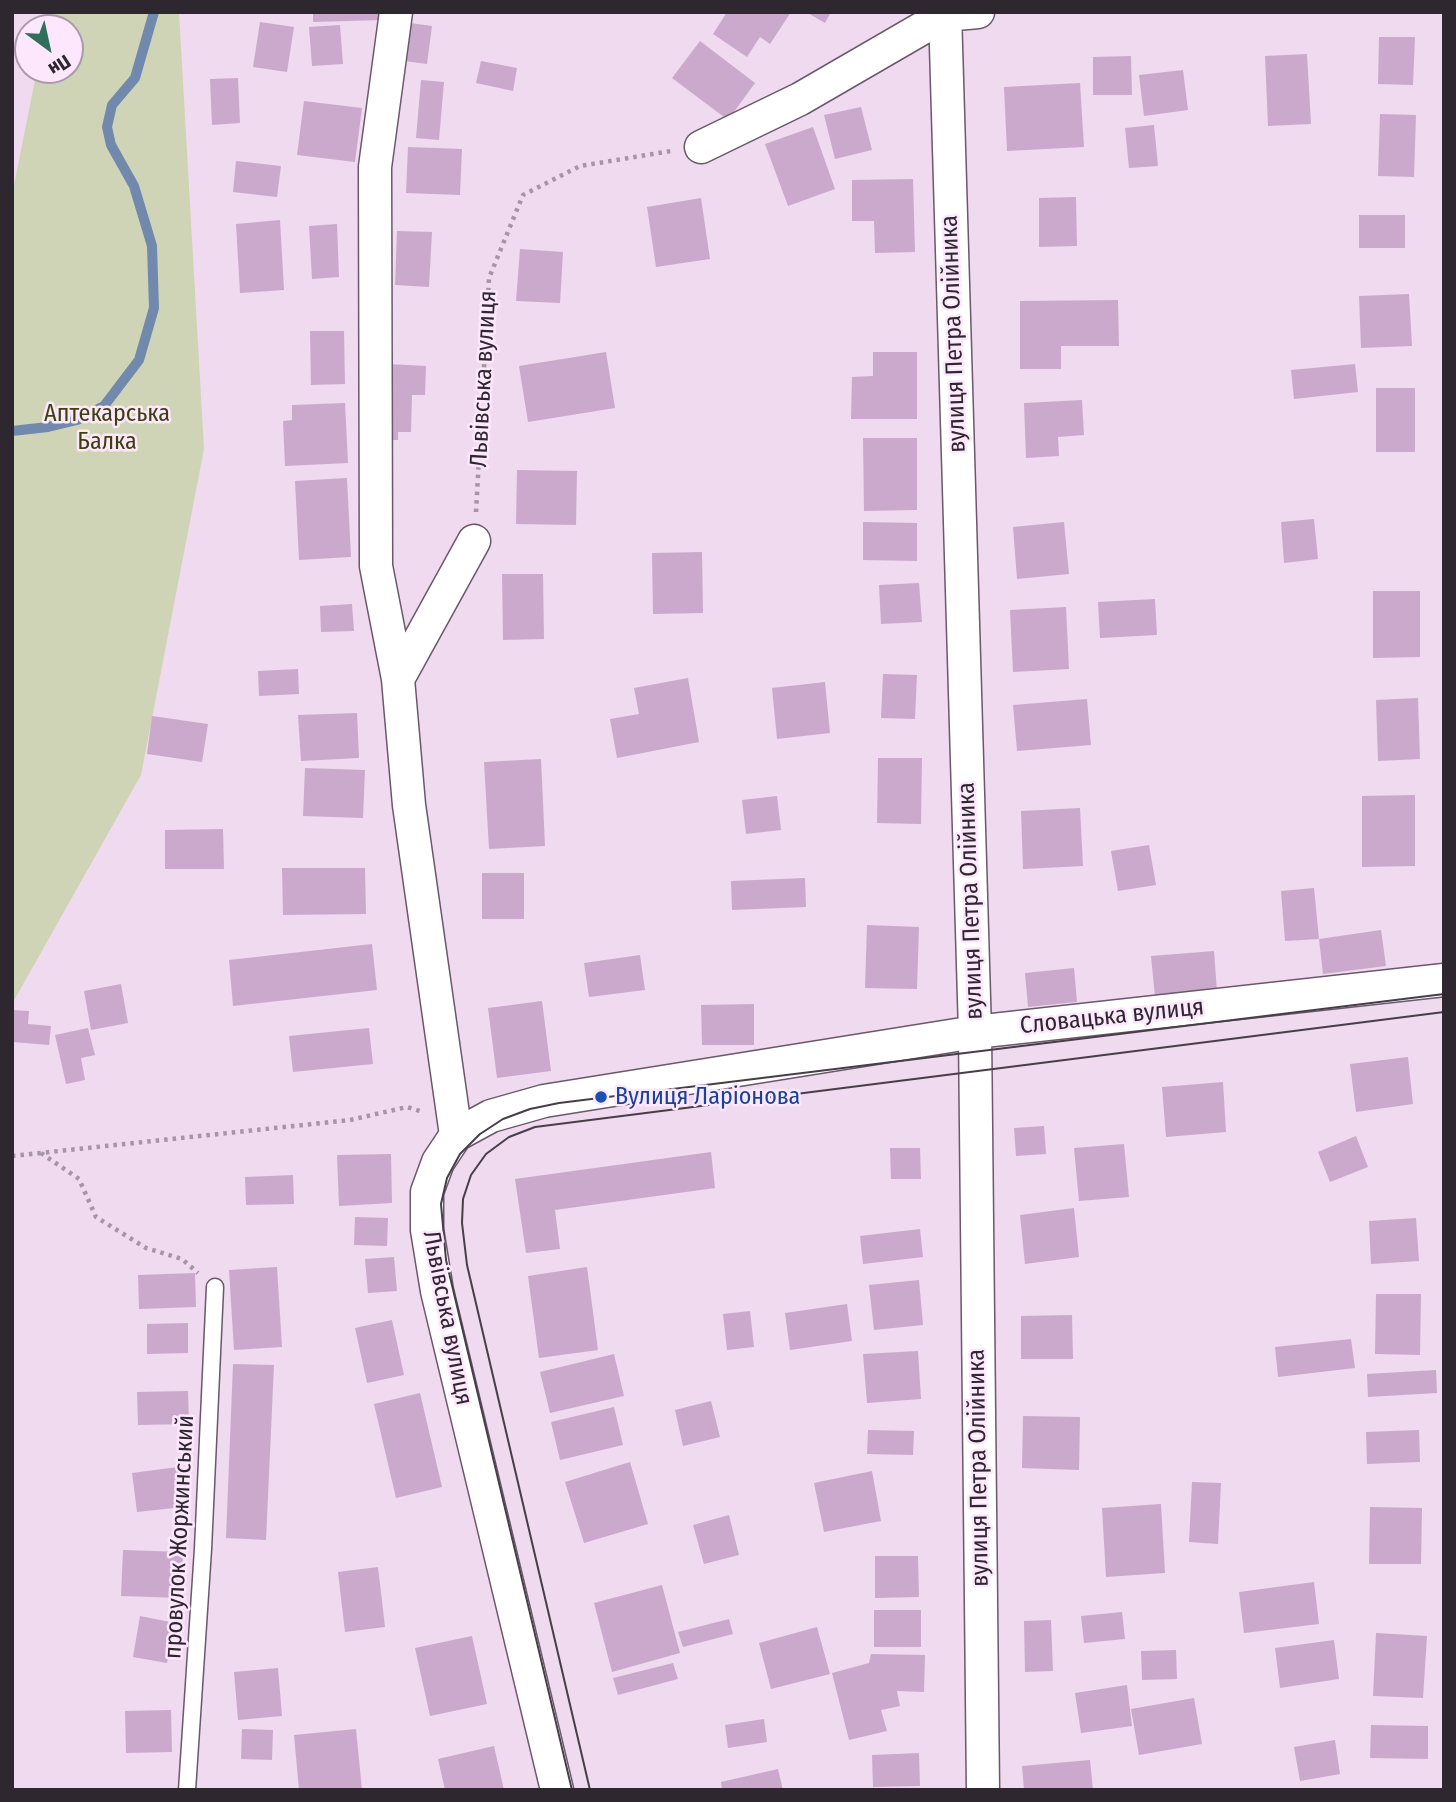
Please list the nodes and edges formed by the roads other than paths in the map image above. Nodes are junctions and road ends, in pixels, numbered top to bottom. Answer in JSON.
{"nodes":[{"id":1,"x":397,"y":12,"type":"edge"},
{"id":2,"x":978,"y":12,"type":"edge"},
{"id":3,"x":945,"y":13,"type":"edge"},
{"id":4,"x":701,"y":147,"type":"road end"},
{"id":5,"x":474,"y":541,"type":"road end"},
{"id":6,"x":398,"y":679,"type":"junction"},
{"id":7,"x":1444,"y":980,"type":"edge"},
{"id":8,"x":975,"y":1032,"type":"junction"},
{"id":9,"x":456,"y":1135,"type":"junction"},
{"id":10,"x":215,"y":1287,"type":"road end"},
{"id":11,"x":187,"y":1790,"type":"edge"},
{"id":12,"x":557,"y":1790,"type":"edge"},
{"id":13,"x":983,"y":1790,"type":"edge"}],
"edges":[{"from":1,"to":6,"type":"street"},
{"from":2,"to":3,"type":"street"},
{"from":3,"to":4,"type":"street"},
{"from":3,"to":8,"type":"street","name":"вулиця Петра Олійника"},
{"from":5,"to":6,"type":"street"},
{"from":6,"to":9,"type":"street"},
{"from":7,"to":8,"type":"street","name":"Словацька вулиця"},
{"from":8,"to":9,"type":"street","name":"Словацька вулиця"},
{"from":8,"to":13,"type":"street","name":"вулиця Петра Олійника"},
{"from":9,"to":12,"type":"street","name":"Львівська вулиця"},
{"from":10,"to":11,"type":"lane","name":"провулок Жоржинський"}]}
